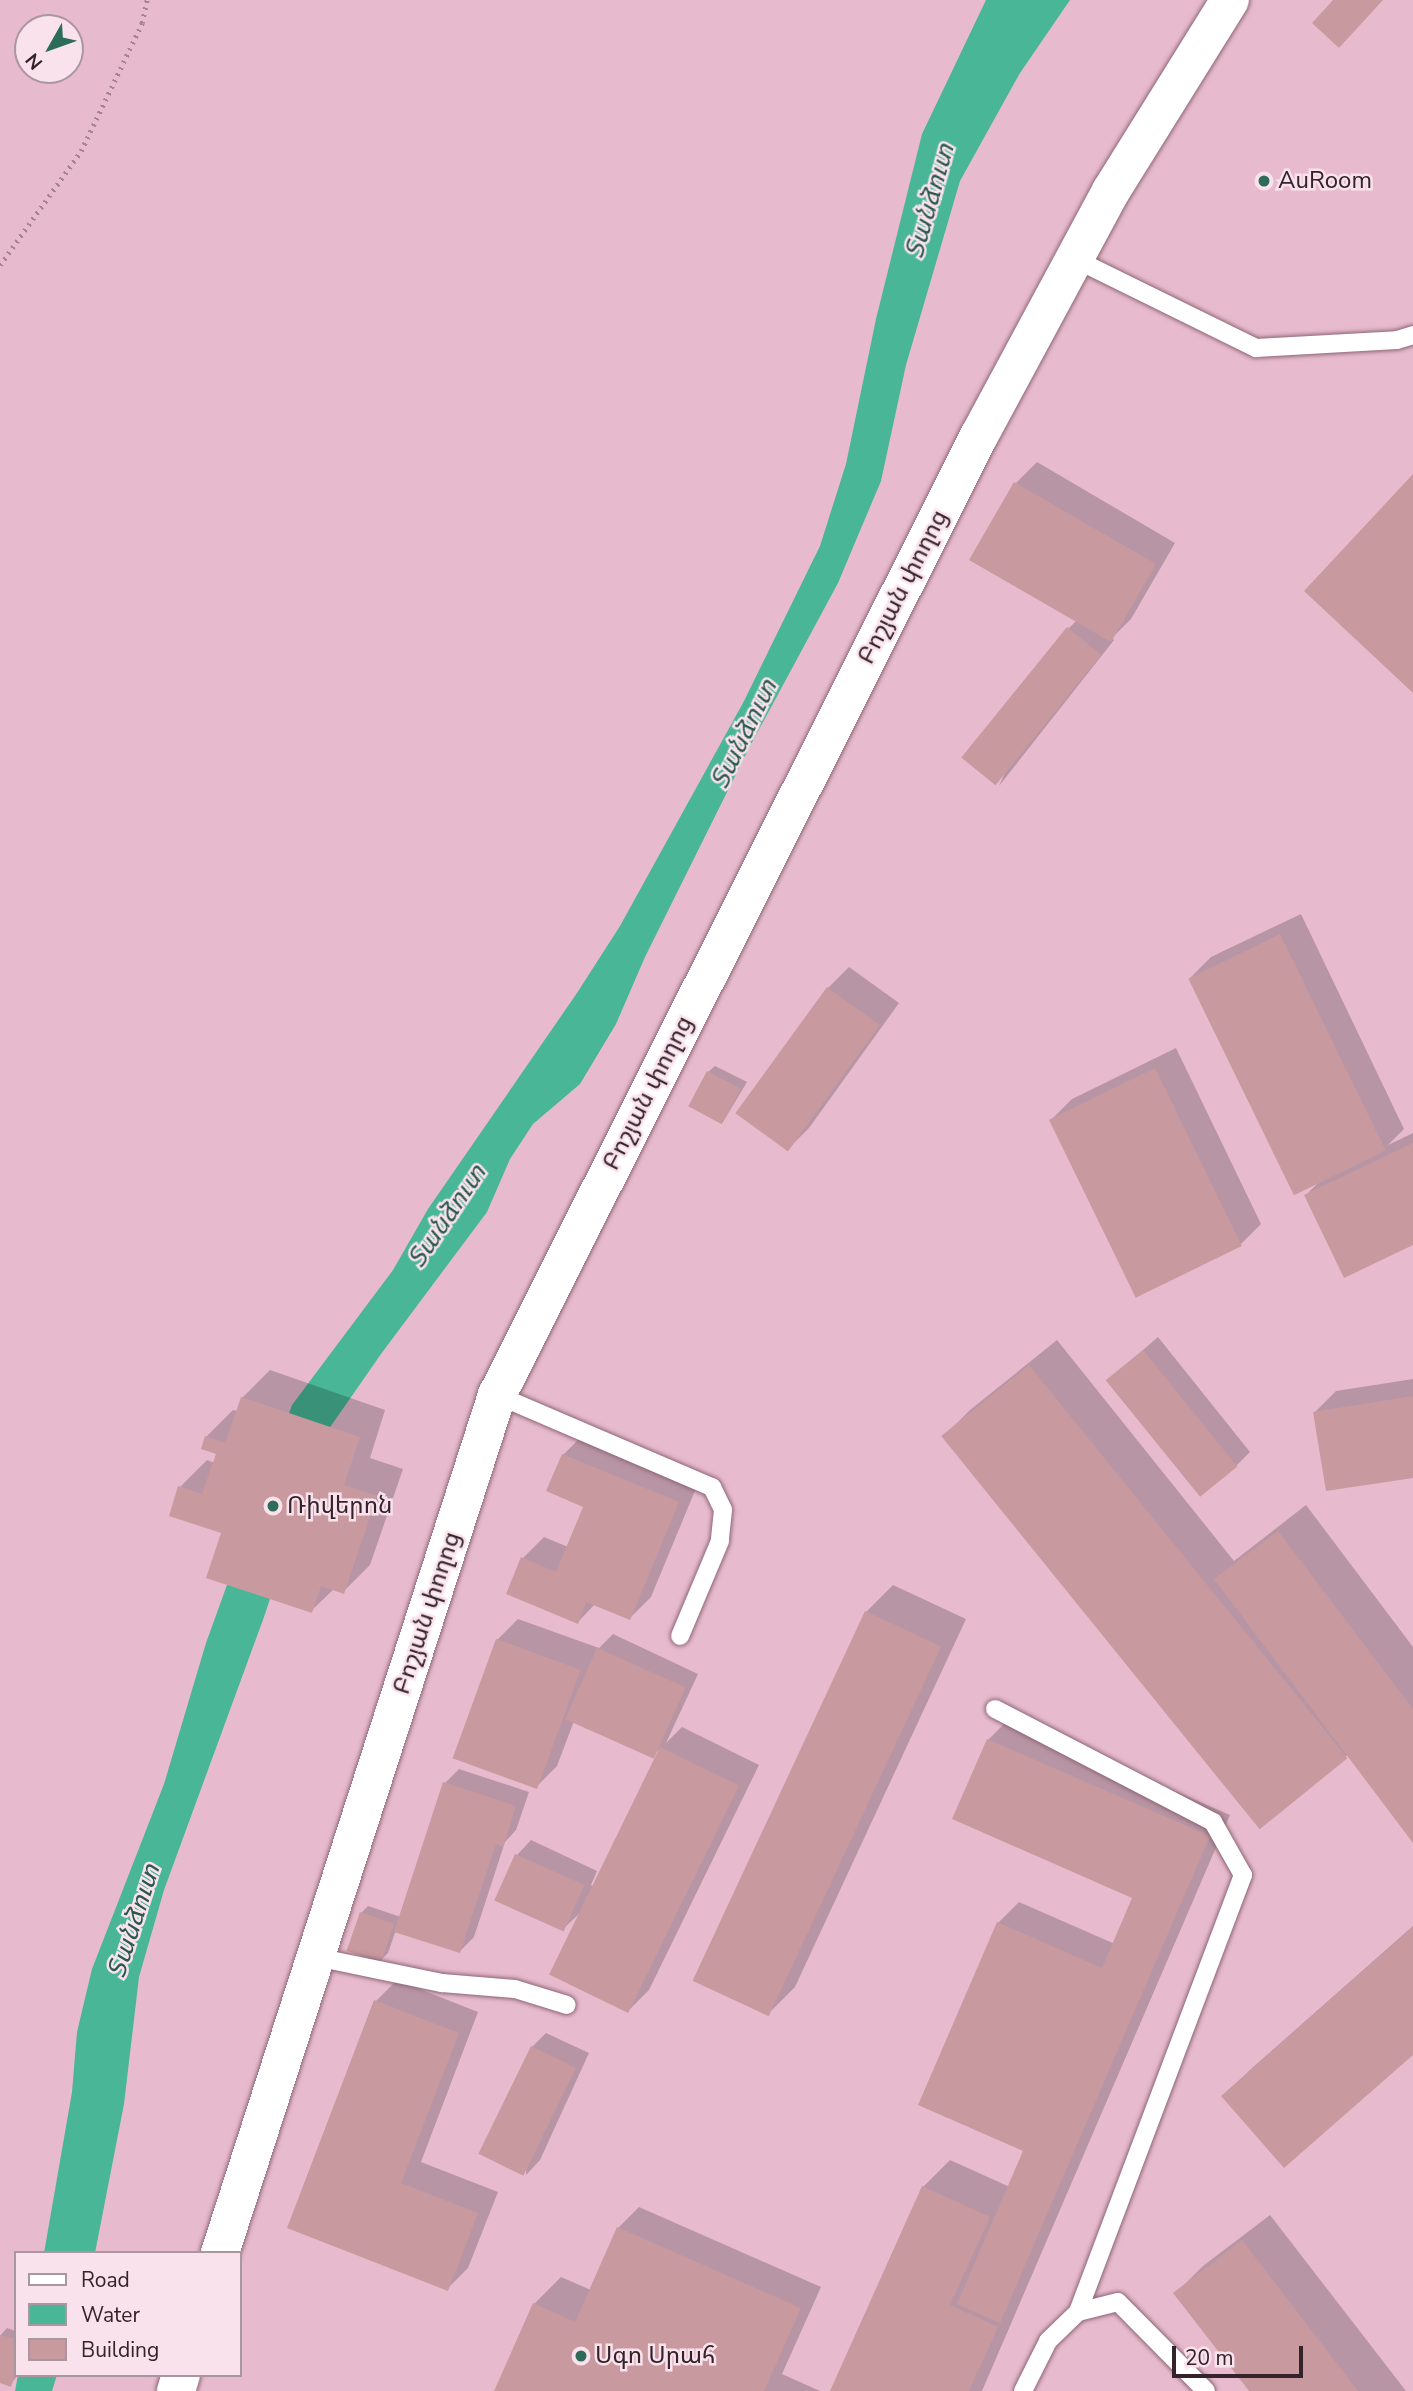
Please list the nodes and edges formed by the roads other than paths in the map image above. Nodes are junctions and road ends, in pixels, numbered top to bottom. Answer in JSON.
{"nodes":[{"id":1,"x":1230,"y":0,"type":"edge"},
{"id":2,"x":1074,"y":259,"type":"junction"},
{"id":3,"x":1413,"y":335,"type":"edge"},
{"id":4,"x":497,"y":1395,"type":"junction"},
{"id":5,"x":680,"y":1636,"type":"dead end"},
{"id":6,"x":995,"y":1709,"type":"dead end"},
{"id":7,"x":316,"y":1957,"type":"junction"},
{"id":8,"x":568,"y":2005,"type":"dead end"},
{"id":9,"x":221,"y":2251,"type":"edge"},
{"id":10,"x":1078,"y":2312,"type":"junction"},
{"id":11,"x":1023,"y":2391,"type":"edge"},
{"id":12,"x":1206,"y":2391,"type":"edge"}],
"edges":[{"from":1,"to":2,"type":"street","name":"Բոշյան փողոց"},
{"from":2,"to":3,"type":"lane"},
{"from":2,"to":4,"type":"street","name":"Բոշյան փողոց"},
{"from":4,"to":5,"type":"lane"},
{"from":4,"to":7,"type":"street","name":"Բոշյան փողոց"},
{"from":6,"to":10,"type":"lane"},
{"from":7,"to":8,"type":"lane"},
{"from":7,"to":9,"type":"street","name":"Բոշյան փողոց"},
{"from":10,"to":11,"type":"lane"},
{"from":10,"to":12,"type":"lane"}]}
